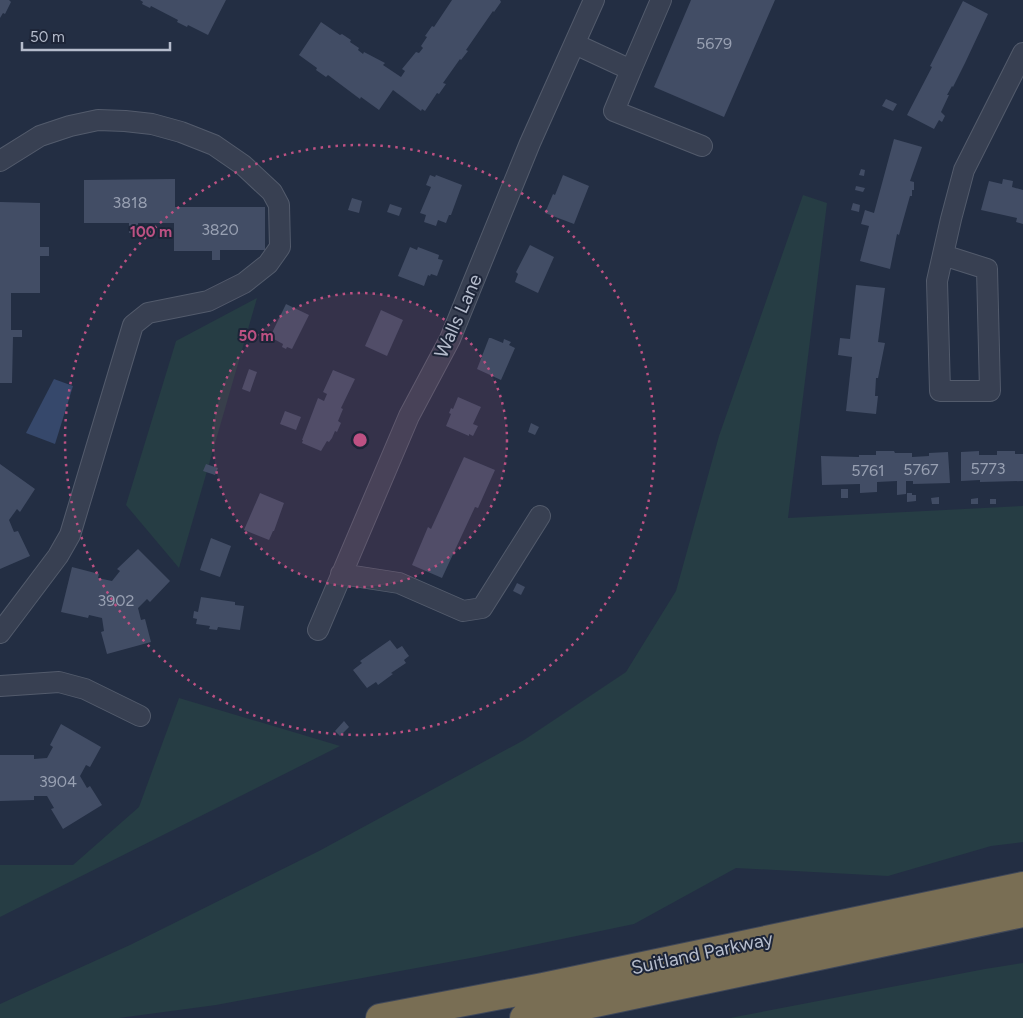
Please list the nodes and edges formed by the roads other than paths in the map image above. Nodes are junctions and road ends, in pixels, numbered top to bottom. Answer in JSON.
{"nodes":[{"id":1,"x":594,"y":0,"type":"edge"},
{"id":2,"x":660,"y":0,"type":"edge"},
{"id":3,"x":575,"y":44,"type":"junction"},
{"id":4,"x":1023,"y":54,"type":"edge"},
{"id":5,"x":631,"y":70,"type":"junction"},
{"id":6,"x":702,"y":146,"type":"dead end"},
{"id":7,"x":0,"y":161,"type":"edge"},
{"id":8,"x":943,"y":255,"type":"junction"},
{"id":9,"x":540,"y":516,"type":"dead end"},
{"id":10,"x":342,"y":574,"type":"junction"},
{"id":11,"x":318,"y":630,"type":"dead end"},
{"id":12,"x":0,"y":633,"type":"edge"},
{"id":13,"x":0,"y":686,"type":"edge"},
{"id":14,"x":140,"y":716,"type":"dead end"},
{"id":15,"x":1023,"y":886,"type":"edge"},
{"id":16,"x":1023,"y":913,"type":"edge"},
{"id":17,"x":380,"y":1018,"type":"edge"},
{"id":18,"x":524,"y":1018,"type":"edge"}],
"edges":[{"from":1,"to":3,"type":"street","name":"Walls Lane"},
{"from":2,"to":5,"type":"street"},
{"from":3,"to":5,"type":"street"},
{"from":3,"to":10,"type":"street","name":"Walls Lane"},
{"from":4,"to":8,"type":"street"},
{"from":5,"to":6,"type":"street"},
{"from":7,"to":12,"type":"street"},
{"from":8,"to":8,"type":"street"},
{"from":9,"to":10,"type":"street"},
{"from":10,"to":11,"type":"street","name":"Walls Lane"},
{"from":13,"to":14,"type":"street"},
{"from":15,"to":17,"type":"highway","name":"Suitland Parkway"},
{"from":16,"to":18,"type":"highway","name":"Suitland Parkway"}]}
